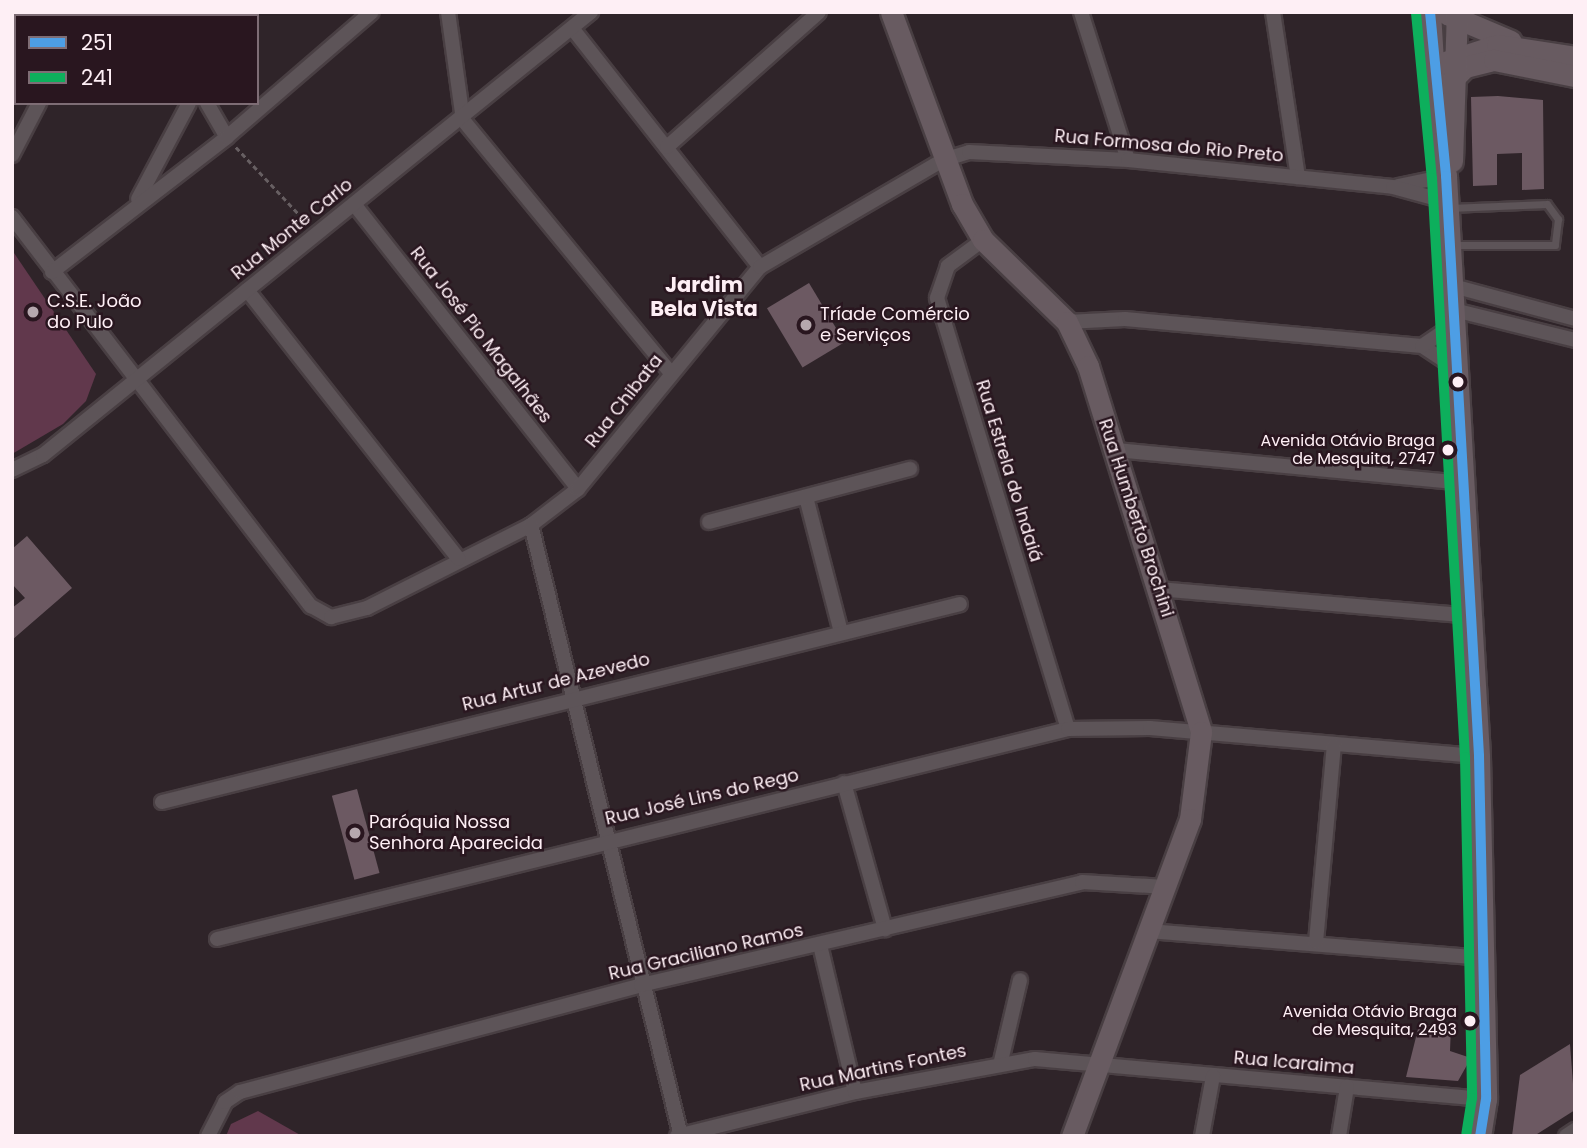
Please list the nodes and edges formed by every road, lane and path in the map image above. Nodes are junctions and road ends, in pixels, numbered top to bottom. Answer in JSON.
{"nodes":[{"id":1,"x":372,"y":12,"type":"edge"},
{"id":2,"x":447,"y":12,"type":"edge"},
{"id":3,"x":591,"y":12,"type":"edge"},
{"id":4,"x":819,"y":12,"type":"edge"},
{"id":5,"x":891,"y":12,"type":"edge"},
{"id":6,"x":1081,"y":12,"type":"edge"},
{"id":7,"x":1273,"y":12,"type":"edge"},
{"id":8,"x":1448,"y":14,"type":"edge"},
{"id":9,"x":572,"y":28,"type":"junction"},
{"id":10,"x":1540,"y":49,"type":"junction"},
{"id":11,"x":1452,"y":55,"type":"junction"},
{"id":12,"x":1575,"y":57,"type":"edge"},
{"id":13,"x":1432,"y":71,"type":"junction"},
{"id":14,"x":1575,"y":76,"type":"edge"},
{"id":15,"x":1452,"y":80,"type":"junction"},
{"id":16,"x":38,"y":105,"type":"edge"},
{"id":17,"x":188,"y":105,"type":"edge"},
{"id":18,"x":208,"y":105,"type":"edge"},
{"id":19,"x":463,"y":120,"type":"junction"},
{"id":20,"x":227,"y":137,"type":"junction"},
{"id":21,"x":667,"y":147,"type":"junction"},
{"id":22,"x":12,"y":155,"type":"edge"},
{"id":23,"x":943,"y":160,"type":"junction"},
{"id":24,"x":1128,"y":160,"type":"junction"},
{"id":25,"x":1446,"y":176,"type":"junction"},
{"id":26,"x":1298,"y":177,"type":"junction"},
{"id":27,"x":1393,"y":187,"type":"junction"},
{"id":28,"x":136,"y":204,"type":"junction"},
{"id":29,"x":354,"y":204,"type":"junction"},
{"id":30,"x":1448,"y":205,"type":"junction"},
{"id":31,"x":12,"y":217,"type":"edge"},
{"id":32,"x":317,"y":233,"type":"junction"},
{"id":33,"x":983,"y":240,"type":"junction"},
{"id":34,"x":1451,"y":245,"type":"junction"},
{"id":35,"x":760,"y":267,"type":"junction"},
{"id":36,"x":51,"y":272,"type":"junction"},
{"id":37,"x":1453,"y":286,"type":"junction"},
{"id":38,"x":247,"y":290,"type":"junction"},
{"id":39,"x":1454,"y":317,"type":"junction"},
{"id":40,"x":1575,"y":319,"type":"edge"},
{"id":41,"x":1067,"y":322,"type":"junction"},
{"id":42,"x":1575,"y":340,"type":"edge"},
{"id":43,"x":1422,"y":346,"type":"junction"},
{"id":44,"x":1457,"y":369,"type":"junction"},
{"id":45,"x":670,"y":372,"type":"junction"},
{"id":46,"x":133,"y":382,"type":"junction"},
{"id":47,"x":1115,"y":450,"type":"junction"},
{"id":48,"x":910,"y":469,"type":"dead end"},
{"id":49,"x":12,"y":470,"type":"edge"},
{"id":50,"x":1463,"y":483,"type":"junction"},
{"id":51,"x":578,"y":489,"type":"junction"},
{"id":52,"x":806,"y":497,"type":"junction"},
{"id":53,"x":709,"y":522,"type":"dead end"},
{"id":54,"x":531,"y":525,"type":"junction"},
{"id":55,"x":459,"y":559,"type":"junction"},
{"id":56,"x":1159,"y":589,"type":"junction"},
{"id":57,"x":960,"y":604,"type":"dead end"},
{"id":58,"x":1472,"y":616,"type":"junction"},
{"id":59,"x":841,"y":632,"type":"junction"},
{"id":60,"x":572,"y":697,"type":"junction"},
{"id":61,"x":1068,"y":729,"type":"junction"},
{"id":62,"x":1201,"y":732,"type":"junction"},
{"id":63,"x":1334,"y":746,"type":"junction"},
{"id":64,"x":1479,"y":756,"type":"junction"},
{"id":65,"x":844,"y":783,"type":"junction"},
{"id":66,"x":162,"y":802,"type":"dead end"},
{"id":67,"x":606,"y":840,"type":"junction"},
{"id":68,"x":1166,"y":887,"type":"junction"},
{"id":69,"x":885,"y":929,"type":"junction"},
{"id":70,"x":1149,"y":931,"type":"junction"},
{"id":71,"x":217,"y":939,"type":"dead end"},
{"id":72,"x":1316,"y":942,"type":"junction"},
{"id":73,"x":820,"y":945,"type":"junction"},
{"id":74,"x":1484,"y":958,"type":"junction"},
{"id":75,"x":1020,"y":980,"type":"dead end"},
{"id":76,"x":641,"y":985,"type":"junction"},
{"id":77,"x":1001,"y":1061,"type":"junction"},
{"id":78,"x":1099,"y":1064,"type":"junction"},
{"id":79,"x":1213,"y":1076,"type":"junction"},
{"id":80,"x":1347,"y":1087,"type":"junction"},
{"id":81,"x":855,"y":1092,"type":"junction"},
{"id":82,"x":1486,"y":1099,"type":"junction"},
{"id":83,"x":1575,"y":1130,"type":"edge"},
{"id":84,"x":208,"y":1136,"type":"edge"},
{"id":85,"x":679,"y":1136,"type":"edge"},
{"id":86,"x":1072,"y":1136,"type":"edge"},
{"id":87,"x":1202,"y":1136,"type":"edge"},
{"id":88,"x":1339,"y":1136,"type":"edge"},
{"id":89,"x":1480,"y":1136,"type":"edge"},
{"id":90,"x":1566,"y":1136,"type":"edge"}],
"edges":[{"from":1,"to":20,"type":"street"},
{"from":2,"to":19,"type":"street"},
{"from":3,"to":9,"type":"street","name":"Rua Monte Carlo"},
{"from":4,"to":21,"type":"street"},
{"from":5,"to":23,"type":"street","name":"Rua Humberto Brochini"},
{"from":6,"to":24,"type":"street"},
{"from":7,"to":26,"type":"street"},
{"from":8,"to":10,"type":"street"},
{"from":8,"to":11,"type":"street"},
{"from":8,"to":13,"type":"street"},
{"from":9,"to":19,"type":"street","name":"Rua Monte Carlo"},
{"from":9,"to":21,"type":"street"},
{"from":10,"to":11,"type":"street"},
{"from":10,"to":12,"type":"street"},
{"from":11,"to":13,"type":"street"},
{"from":11,"to":15,"type":"street"},
{"from":13,"to":25,"type":"street"},
{"from":14,"to":15,"type":"street"},
{"from":15,"to":25,"type":"street"},
{"from":16,"to":22,"type":"street"},
{"from":17,"to":28,"type":"street"},
{"from":18,"to":20,"type":"street"},
{"from":19,"to":29,"type":"street","name":"Rua Monte Carlo"},
{"from":19,"to":45,"type":"street"},
{"from":20,"to":28,"type":"street"},
{"from":20,"to":32,"type":"path"},
{"from":21,"to":35,"type":"street"},
{"from":23,"to":24,"type":"street","name":"Rua Formosa do Rio Preto"},
{"from":23,"to":33,"type":"street","name":"Rua Humberto Brochini"},
{"from":23,"to":35,"type":"street","name":"Rua Chibata"},
{"from":24,"to":26,"type":"street","name":"Rua Formosa do Rio Preto"},
{"from":25,"to":27,"type":"street","name":"Rua Formosa do Rio Preto"},
{"from":25,"to":30,"type":"street"},
{"from":26,"to":27,"type":"street","name":"Rua Formosa do Rio Preto"},
{"from":27,"to":30,"type":"street","name":"Rua Formosa do Rio Preto"},
{"from":28,"to":36,"type":"street"},
{"from":29,"to":32,"type":"street","name":"Rua Monte Carlo"},
{"from":29,"to":51,"type":"street","name":"Rua José Pio Magalhães"},
{"from":30,"to":34,"type":"street"},
{"from":30,"to":34,"type":"lane"},
{"from":31,"to":36,"type":"street"},
{"from":32,"to":38,"type":"street","name":"Rua Monte Carlo"},
{"from":33,"to":41,"type":"street","name":"Rua Humberto Brochini"},
{"from":33,"to":61,"type":"street","name":"Rua Estrela do Indaiá"},
{"from":34,"to":37,"type":"street"},
{"from":35,"to":45,"type":"street","name":"Rua Chibata"},
{"from":36,"to":46,"type":"street"},
{"from":37,"to":39,"type":"street"},
{"from":37,"to":40,"type":"street"},
{"from":38,"to":46,"type":"street","name":"Rua Monte Carlo"},
{"from":38,"to":55,"type":"street"},
{"from":39,"to":42,"type":"street"},
{"from":39,"to":43,"type":"street"},
{"from":39,"to":44,"type":"street"},
{"from":41,"to":43,"type":"street"},
{"from":41,"to":47,"type":"street","name":"Rua Humberto Brochini"},
{"from":43,"to":44,"type":"street"},
{"from":44,"to":50,"type":"street"},
{"from":45,"to":51,"type":"street","name":"Rua Chibata"},
{"from":46,"to":49,"type":"street","name":"Rua Monte Carlo"},
{"from":46,"to":55,"type":"street","name":"Rua Chibata"},
{"from":47,"to":50,"type":"street"},
{"from":47,"to":56,"type":"street","name":"Rua Humberto Brochini"},
{"from":48,"to":52,"type":"street"},
{"from":50,"to":58,"type":"street"},
{"from":51,"to":54,"type":"street","name":"Rua Chibata"},
{"from":52,"to":53,"type":"street"},
{"from":52,"to":59,"type":"street"},
{"from":54,"to":55,"type":"street","name":"Rua Chibata"},
{"from":54,"to":60,"type":"street"},
{"from":56,"to":58,"type":"street"},
{"from":56,"to":62,"type":"street","name":"Rua Humberto Brochini"},
{"from":57,"to":59,"type":"street","name":"Rua Artur de Azevedo"},
{"from":58,"to":64,"type":"street"},
{"from":59,"to":60,"type":"street","name":"Rua Artur de Azevedo"},
{"from":60,"to":66,"type":"street","name":"Rua Artur de Azevedo"},
{"from":60,"to":67,"type":"street"},
{"from":61,"to":62,"type":"street","name":"Rua José Lins do Rego"},
{"from":61,"to":65,"type":"street","name":"Rua José Lins do Rego"},
{"from":62,"to":63,"type":"street","name":"Rua José Lins do Rego"},
{"from":62,"to":68,"type":"street","name":"Rua Humberto Brochini"},
{"from":63,"to":64,"type":"street","name":"Rua José Lins do Rego"},
{"from":63,"to":72,"type":"street"},
{"from":64,"to":74,"type":"street"},
{"from":65,"to":67,"type":"street","name":"Rua José Lins do Rego"},
{"from":65,"to":69,"type":"street"},
{"from":67,"to":71,"type":"street","name":"Rua José Lins do Rego"},
{"from":67,"to":76,"type":"street"},
{"from":68,"to":69,"type":"street","name":"Rua Graciliano Ramos"},
{"from":68,"to":70,"type":"street","name":"Rua Humberto Brochini"},
{"from":69,"to":73,"type":"street","name":"Rua Graciliano Ramos"},
{"from":70,"to":72,"type":"street"},
{"from":70,"to":78,"type":"street","name":"Rua Humberto Brochini"},
{"from":72,"to":74,"type":"street"},
{"from":73,"to":76,"type":"street","name":"Rua Graciliano Ramos"},
{"from":73,"to":81,"type":"street"},
{"from":74,"to":82,"type":"street"},
{"from":75,"to":77,"type":"street"},
{"from":76,"to":84,"type":"street","name":"Rua Graciliano Ramos"},
{"from":76,"to":85,"type":"street"},
{"from":77,"to":78,"type":"street","name":"Rua Martins Fontes"},
{"from":77,"to":81,"type":"street","name":"Rua Martins Fontes"},
{"from":78,"to":79,"type":"street","name":"Rua Icaraima"},
{"from":78,"to":86,"type":"street","name":"Rua Humberto Brochini"},
{"from":79,"to":80,"type":"street","name":"Rua Icaraima"},
{"from":79,"to":87,"type":"street"},
{"from":80,"to":82,"type":"street","name":"Rua Icaraima"},
{"from":80,"to":88,"type":"street"},
{"from":81,"to":85,"type":"street","name":"Rua Martins Fontes"},
{"from":82,"to":89,"type":"street"},
{"from":83,"to":90,"type":"street"}]}
